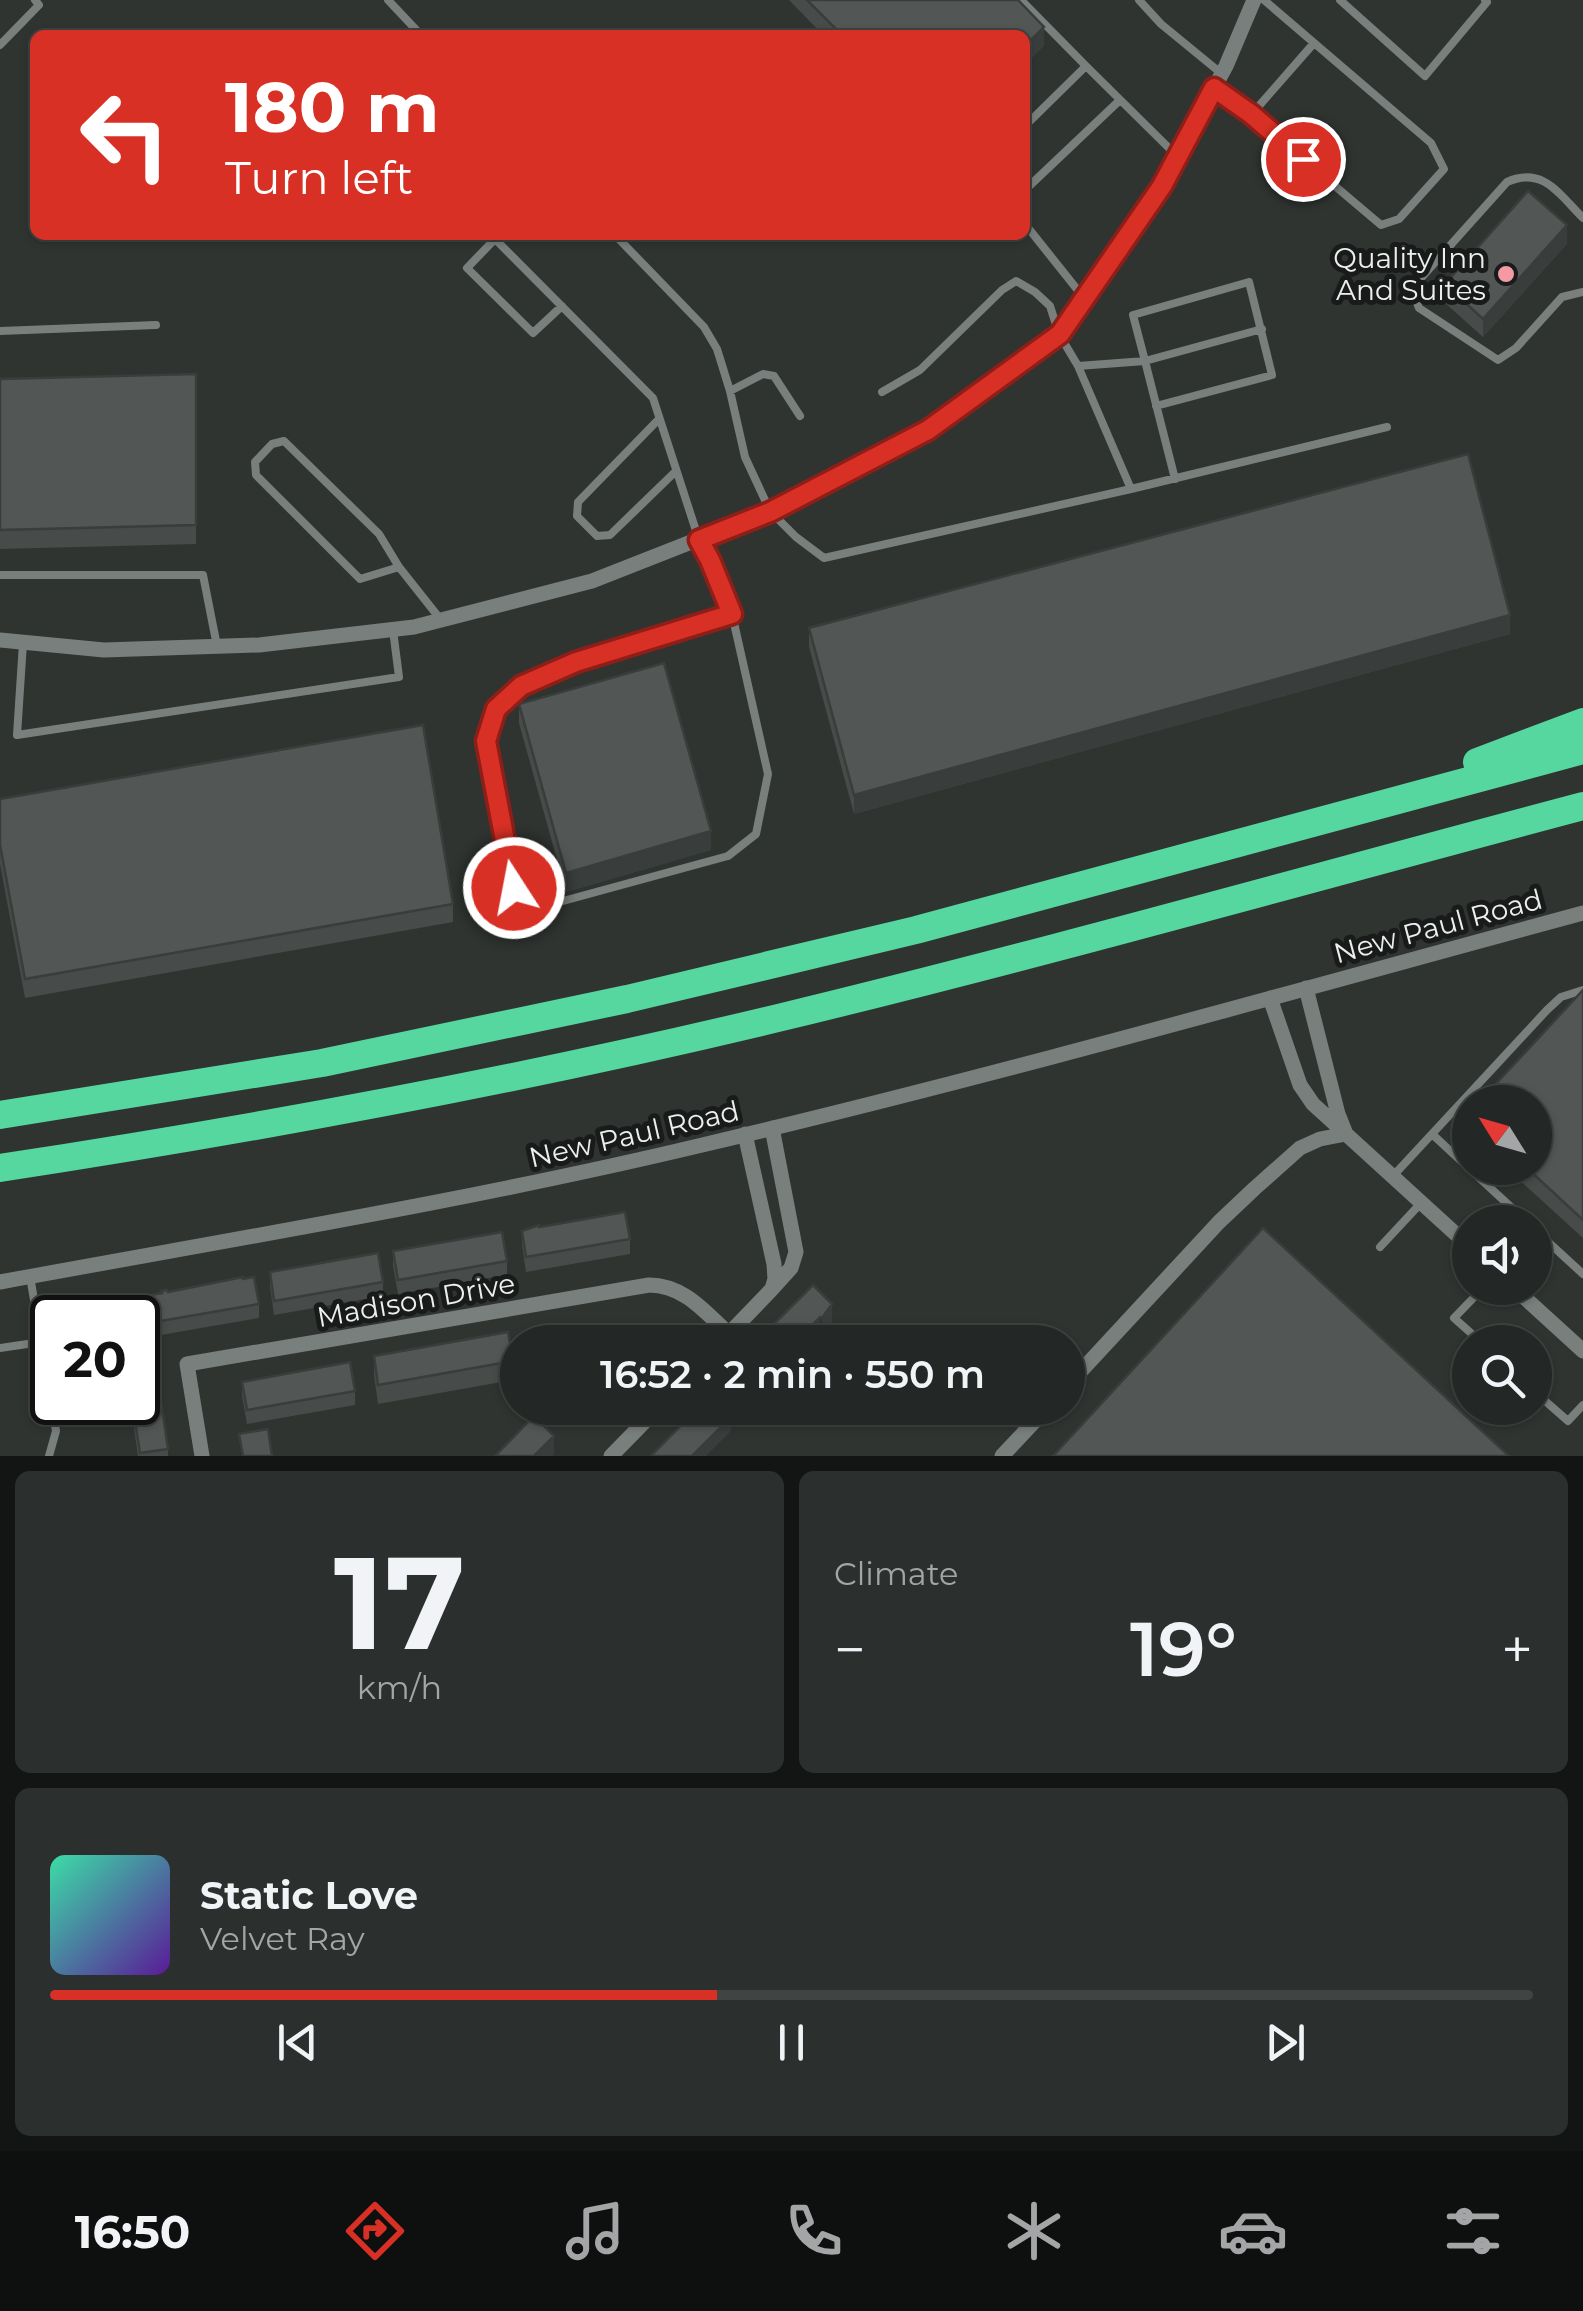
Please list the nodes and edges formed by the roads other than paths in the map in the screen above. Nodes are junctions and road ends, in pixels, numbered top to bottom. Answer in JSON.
{"nodes":[{"id":1,"x":35,"y":0,"type":"edge"},
{"id":2,"x":388,"y":0,"type":"edge"},
{"id":3,"x":1021,"y":0,"type":"edge"},
{"id":4,"x":1139,"y":0,"type":"edge"},
{"id":5,"x":1254,"y":0,"type":"edge"},
{"id":6,"x":1264,"y":0,"type":"edge"},
{"id":7,"x":1340,"y":0,"type":"edge"},
{"id":8,"x":1487,"y":1,"type":"edge"},
{"id":9,"x":417,"y":30,"type":"edge"},
{"id":10,"x":1314,"y":43,"type":"junction"},
{"id":11,"x":0,"y":45,"type":"edge"},
{"id":12,"x":1086,"y":66,"type":"junction"},
{"id":13,"x":1218,"y":81,"type":"junction"},
{"id":14,"x":1120,"y":100,"type":"junction"},
{"id":15,"x":1251,"y":114,"type":"junction"},
{"id":16,"x":1030,"y":121,"type":"edge"},
{"id":17,"x":1177,"y":156,"type":"junction"},
{"id":18,"x":1030,"y":185,"type":"edge"},
{"id":19,"x":1583,"y":218,"type":"edge"},
{"id":20,"x":1030,"y":230,"type":"edge"},
{"id":21,"x":490,"y":240,"type":"edge"},
{"id":22,"x":496,"y":240,"type":"edge"},
{"id":23,"x":620,"y":240,"type":"edge"},
{"id":24,"x":1583,"y":292,"type":"edge"},
{"id":25,"x":1084,"y":298,"type":"junction"},
{"id":26,"x":562,"y":306,"type":"junction"},
{"id":27,"x":156,"y":325,"type":"dead end"},
{"id":28,"x":1262,"y":329,"type":"junction"},
{"id":29,"x":0,"y":331,"type":"edge"},
{"id":30,"x":1060,"y":334,"type":"junction"},
{"id":31,"x":1145,"y":361,"type":"junction"},
{"id":32,"x":1078,"y":366,"type":"junction"},
{"id":33,"x":730,"y":391,"type":"junction"},
{"id":34,"x":882,"y":392,"type":"dead end"},
{"id":35,"x":1156,"y":406,"type":"junction"},
{"id":36,"x":800,"y":416,"type":"dead end"},
{"id":37,"x":660,"y":419,"type":"junction"},
{"id":38,"x":1387,"y":427,"type":"dead end"},
{"id":39,"x":676,"y":471,"type":"junction"},
{"id":40,"x":1175,"y":480,"type":"junction"},
{"id":41,"x":1131,"y":489,"type":"junction"},
{"id":42,"x":770,"y":512,"type":"junction"},
{"id":43,"x":699,"y":540,"type":"junction"},
{"id":44,"x":399,"y":567,"type":"junction"},
{"id":45,"x":0,"y":576,"type":"edge"},
{"id":46,"x":732,"y":614,"type":"junction"},
{"id":47,"x":441,"y":620,"type":"junction"},
{"id":48,"x":393,"y":629,"type":"junction"},
{"id":49,"x":0,"y":640,"type":"edge"},
{"id":50,"x":23,"y":642,"type":"junction"},
{"id":51,"x":217,"y":646,"type":"junction"},
{"id":52,"x":1583,"y":722,"type":"edge"},
{"id":53,"x":1583,"y":750,"type":"edge"},
{"id":54,"x":1583,"y":806,"type":"edge"},
{"id":55,"x":1318,"y":822,"type":"junction"},
{"id":56,"x":1583,"y":913,"type":"edge"},
{"id":57,"x":1306,"y":988,"type":"junction"},
{"id":58,"x":1583,"y":990,"type":"edge"},
{"id":59,"x":1270,"y":998,"type":"junction"},
{"id":60,"x":0,"y":1116,"type":"edge"},
{"id":61,"x":772,"y":1128,"type":"junction"},
{"id":62,"x":745,"y":1134,"type":"junction"},
{"id":63,"x":1346,"y":1134,"type":"junction"},
{"id":64,"x":1432,"y":1134,"type":"junction"},
{"id":65,"x":0,"y":1168,"type":"edge"},
{"id":66,"x":1393,"y":1176,"type":"junction"},
{"id":67,"x":786,"y":1199,"type":"junction"},
{"id":68,"x":1422,"y":1202,"type":"junction"},
{"id":69,"x":761,"y":1204,"type":"junction"},
{"id":70,"x":1509,"y":1205,"type":"edge"},
{"id":71,"x":1452,"y":1230,"type":"edge"},
{"id":72,"x":1552,"y":1246,"type":"edge"},
{"id":73,"x":1380,"y":1247,"type":"dead end"},
{"id":74,"x":1583,"y":1274,"type":"edge"},
{"id":75,"x":30,"y":1276,"type":"junction"},
{"id":76,"x":0,"y":1282,"type":"edge"},
{"id":77,"x":772,"y":1290,"type":"junction"},
{"id":78,"x":33,"y":1295,"type":"edge"},
{"id":79,"x":1467,"y":1305,"type":"edge"},
{"id":80,"x":1533,"y":1305,"type":"edge"},
{"id":81,"x":713,"y":1325,"type":"edge"},
{"id":82,"x":738,"y":1325,"type":"edge"},
{"id":83,"x":1462,"y":1325,"type":"edge"},
{"id":84,"x":30,"y":1344,"type":"edge"},
{"id":85,"x":0,"y":1348,"type":"edge"},
{"id":86,"x":1583,"y":1351,"type":"edge"},
{"id":87,"x":1085,"y":1367,"type":"edge"},
{"id":88,"x":1583,"y":1405,"type":"edge"},
{"id":89,"x":1552,"y":1407,"type":"edge"},
{"id":90,"x":55,"y":1425,"type":"edge"},
{"id":91,"x":641,"y":1425,"type":"edge"},
{"id":92,"x":1030,"y":1425,"type":"edge"},
{"id":93,"x":48,"y":1456,"type":"edge"},
{"id":94,"x":202,"y":1456,"type":"edge"},
{"id":95,"x":611,"y":1456,"type":"edge"},
{"id":96,"x":1002,"y":1456,"type":"edge"}],
"edges":[{"from":1,"to":11,"type":"lane"},
{"from":2,"to":9,"type":"lane"},
{"from":3,"to":12,"type":"lane"},
{"from":4,"to":13,"type":"lane"},
{"from":5,"to":13,"type":"street"},
{"from":6,"to":10,"type":"lane"},
{"from":7,"to":8,"type":"lane"},
{"from":10,"to":15,"type":"lane"},
{"from":10,"to":15,"type":"lane"},
{"from":12,"to":14,"type":"lane"},
{"from":12,"to":16,"type":"lane"},
{"from":13,"to":15,"type":"lane"},
{"from":13,"to":17,"type":"street"},
{"from":14,"to":17,"type":"lane"},
{"from":14,"to":18,"type":"lane"},
{"from":17,"to":25,"type":"street"},
{"from":19,"to":24,"type":"lane"},
{"from":20,"to":25,"type":"lane"},
{"from":21,"to":26,"type":"lane"},
{"from":22,"to":26,"type":"lane"},
{"from":23,"to":33,"type":"lane"},
{"from":25,"to":30,"type":"street"},
{"from":26,"to":37,"type":"lane"},
{"from":27,"to":29,"type":"lane"},
{"from":28,"to":31,"type":"lane"},
{"from":28,"to":31,"type":"lane"},
{"from":28,"to":35,"type":"lane"},
{"from":30,"to":32,"type":"lane"},
{"from":30,"to":34,"type":"lane"},
{"from":30,"to":42,"type":"street"},
{"from":31,"to":32,"type":"lane"},
{"from":31,"to":35,"type":"lane"},
{"from":32,"to":41,"type":"lane"},
{"from":33,"to":36,"type":"lane"},
{"from":33,"to":42,"type":"lane"},
{"from":35,"to":40,"type":"lane"},
{"from":37,"to":39,"type":"lane"},
{"from":37,"to":39,"type":"lane"},
{"from":38,"to":40,"type":"lane"},
{"from":39,"to":43,"type":"lane"},
{"from":40,"to":41,"type":"lane"},
{"from":41,"to":42,"type":"lane"},
{"from":42,"to":43,"type":"street"},
{"from":43,"to":46,"type":"lane"},
{"from":43,"to":47,"type":"street"},
{"from":44,"to":44,"type":"lane"},
{"from":44,"to":47,"type":"lane"},
{"from":45,"to":51,"type":"lane"},
{"from":46,"to":46,"type":"lane"},
{"from":47,"to":48,"type":"street"},
{"from":48,"to":50,"type":"lane"},
{"from":48,"to":51,"type":"street"},
{"from":49,"to":50,"type":"street"},
{"from":50,"to":51,"type":"street"},
{"from":52,"to":55,"type":"highway"},
{"from":53,"to":55,"type":"highway"},
{"from":54,"to":65,"type":"highway"},
{"from":55,"to":60,"type":"highway"},
{"from":56,"to":57,"type":"street","name":"New Paul Road"},
{"from":57,"to":59,"type":"street","name":"New Paul Road"},
{"from":57,"to":63,"type":"street","name":"New Paul Road"},
{"from":58,"to":64,"type":"lane"},
{"from":59,"to":61,"type":"street","name":"New Paul Road"},
{"from":59,"to":63,"type":"street"},
{"from":61,"to":62,"type":"street","name":"New Paul Road"},
{"from":61,"to":67,"type":"street","name":"Madison Drive"},
{"from":62,"to":69,"type":"street"},
{"from":62,"to":75,"type":"street","name":"New Paul Road"},
{"from":63,"to":66,"type":"street"},
{"from":63,"to":87,"type":"street"},
{"from":64,"to":66,"type":"lane"},
{"from":64,"to":70,"type":"lane"},
{"from":66,"to":68,"type":"street"},
{"from":67,"to":69,"type":"street"},
{"from":67,"to":77,"type":"street","name":"Madison Drive"},
{"from":68,"to":71,"type":"street"},
{"from":68,"to":73,"type":"lane"},
{"from":69,"to":77,"type":"street"},
{"from":72,"to":74,"type":"lane"},
{"from":75,"to":76,"type":"street","name":"New Paul Road"},
{"from":75,"to":78,"type":"lane"},
{"from":77,"to":82,"type":"street","name":"Madison Drive"},
{"from":79,"to":83,"type":"lane"},
{"from":80,"to":86,"type":"street"},
{"from":81,"to":94,"type":"street","name":"Madison Drive"},
{"from":84,"to":85,"type":"lane"},
{"from":88,"to":89,"type":"lane"},
{"from":90,"to":93,"type":"lane"},
{"from":91,"to":95,"type":"street"},
{"from":92,"to":96,"type":"street"}]}
